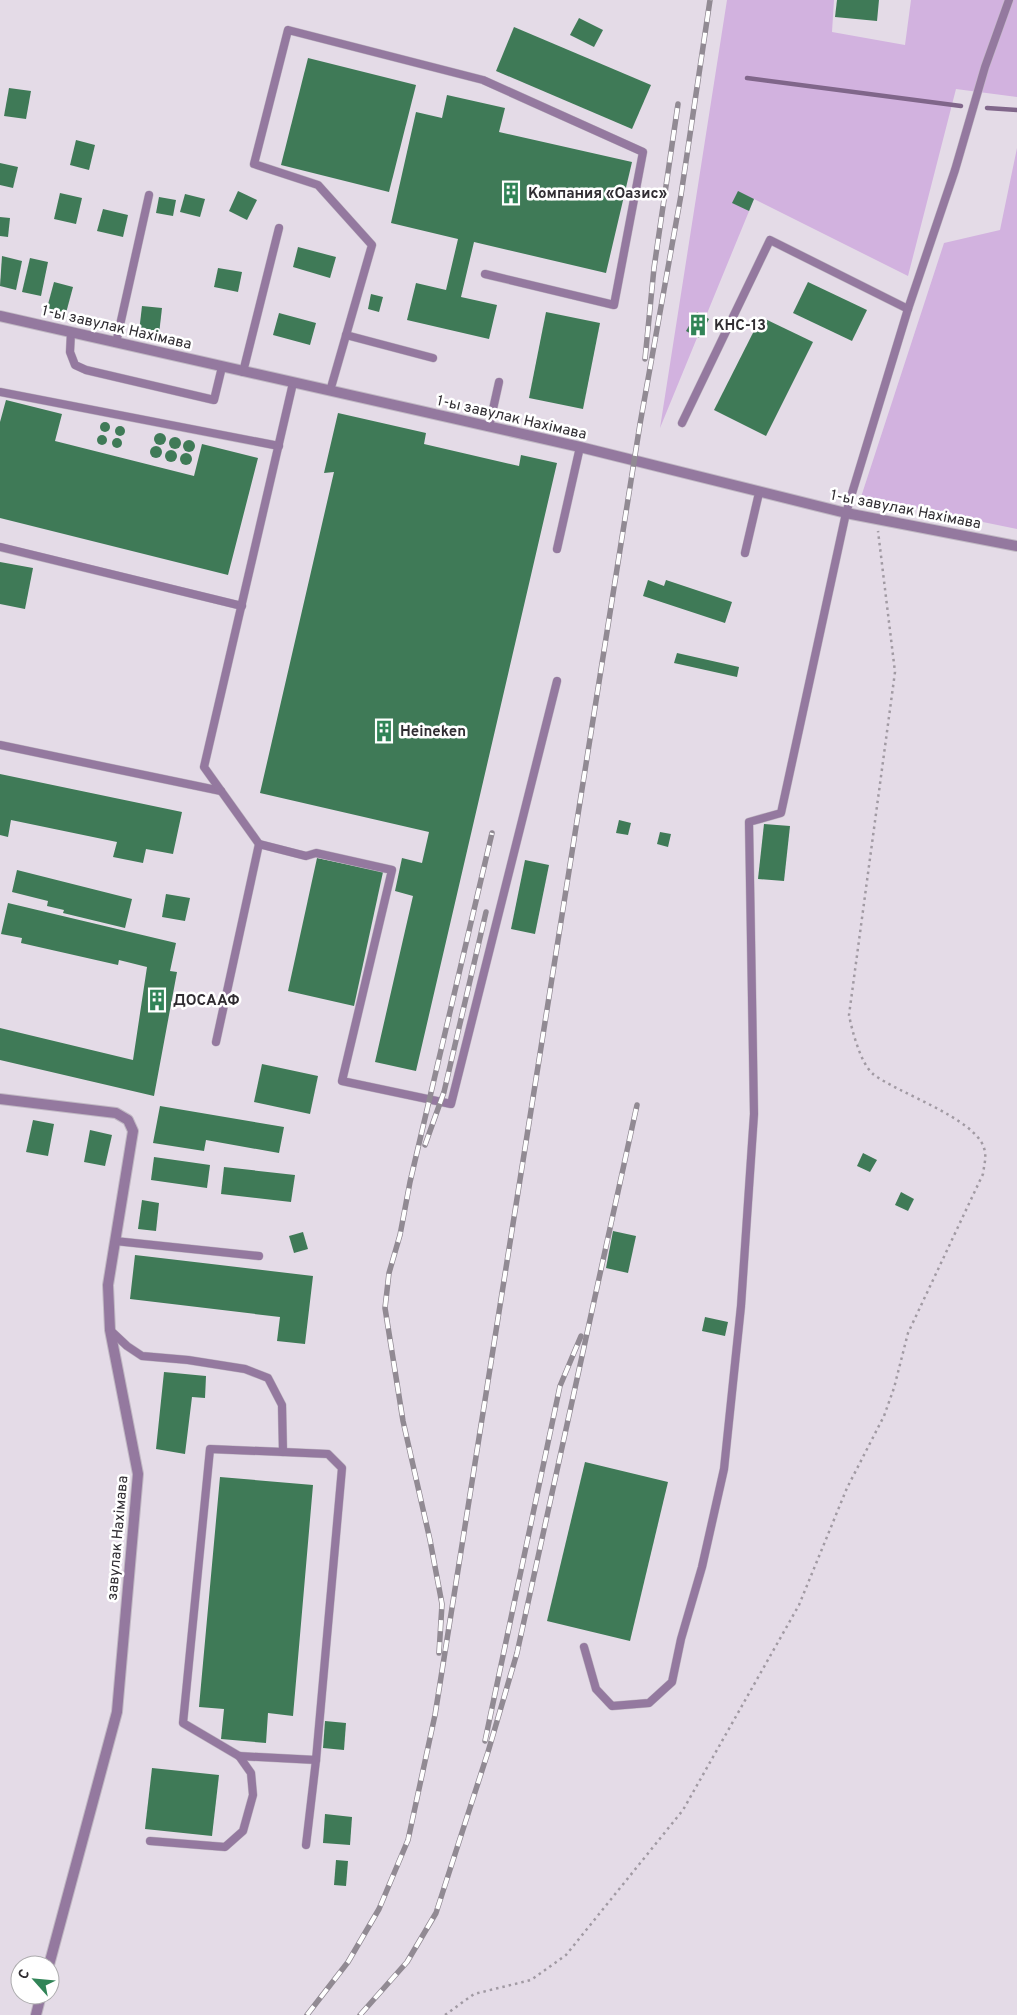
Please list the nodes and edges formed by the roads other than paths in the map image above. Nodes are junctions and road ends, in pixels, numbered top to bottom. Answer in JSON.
{"nodes":[{"id":1,"x":1009,"y":0,"type":"edge"},
{"id":2,"x":149,"y":196,"type":"dead end"},
{"id":3,"x":279,"y":228,"type":"dead end"},
{"id":4,"x":484,"y":274,"type":"dead end"},
{"id":5,"x":908,"y":309,"type":"junction"},
{"id":6,"x":0,"y":316,"type":"edge"},
{"id":7,"x":71,"y":332,"type":"junction"},
{"id":8,"x":346,"y":335,"type":"junction"},
{"id":9,"x":116,"y":343,"type":"junction"},
{"id":10,"x":433,"y":358,"type":"dead end"},
{"id":11,"x":222,"y":367,"type":"junction"},
{"id":12,"x":244,"y":372,"type":"junction"},
{"id":13,"x":499,"y":382,"type":"dead end"},
{"id":14,"x":293,"y":383,"type":"junction"},
{"id":15,"x":330,"y":391,"type":"junction"},
{"id":16,"x":0,"y":392,"type":"edge"},
{"id":17,"x":682,"y":423,"type":"dead end"},
{"id":18,"x":489,"y":427,"type":"junction"},
{"id":19,"x":279,"y":446,"type":"junction"},
{"id":20,"x":580,"y":447,"type":"junction"},
{"id":21,"x":759,"y":493,"type":"junction"},
{"id":22,"x":846,"y":513,"type":"junction"},
{"id":23,"x":1017,"y":546,"type":"edge"},
{"id":24,"x":0,"y":547,"type":"edge"},
{"id":25,"x":557,"y":549,"type":"dead end"},
{"id":26,"x":745,"y":553,"type":"dead end"},
{"id":27,"x":242,"y":606,"type":"junction"},
{"id":28,"x":557,"y":681,"type":"dead end"},
{"id":29,"x":0,"y":744,"type":"edge"},
{"id":30,"x":221,"y":791,"type":"junction"},
{"id":31,"x":259,"y":844,"type":"junction"},
{"id":32,"x":216,"y":1042,"type":"dead end"},
{"id":33,"x":0,"y":1099,"type":"edge"},
{"id":34,"x":115,"y":1240,"type":"junction"},
{"id":35,"x":259,"y":1256,"type":"dead end"},
{"id":36,"x":110,"y":1330,"type":"junction"},
{"id":37,"x":283,"y":1452,"type":"junction"},
{"id":38,"x":584,"y":1647,"type":"dead end"},
{"id":39,"x":239,"y":1756,"type":"junction"},
{"id":40,"x":316,"y":1760,"type":"junction"},
{"id":41,"x":150,"y":1841,"type":"dead end"},
{"id":42,"x":306,"y":1844,"type":"dead end"},
{"id":43,"x":52,"y":1955,"type":"edge"}],
"edges":[{"from":1,"to":5,"type":"lane"},
{"from":2,"to":9,"type":"lane"},
{"from":3,"to":12,"type":"lane"},
{"from":4,"to":8,"type":"lane"},
{"from":5,"to":17,"type":"lane"},
{"from":5,"to":22,"type":"lane"},
{"from":6,"to":7,"type":"street","name":"1-ы завулак Нахімава"},
{"from":7,"to":9,"type":"street","name":"1-ы завулак Нахімава"},
{"from":7,"to":11,"type":"lane"},
{"from":8,"to":10,"type":"lane"},
{"from":8,"to":15,"type":"lane"},
{"from":9,"to":11,"type":"street","name":"1-ы завулак Нахімава"},
{"from":11,"to":12,"type":"street","name":"1-ы завулак Нахімава"},
{"from":12,"to":14,"type":"street","name":"1-ы завулак Нахімава"},
{"from":13,"to":18,"type":"lane"},
{"from":14,"to":15,"type":"street","name":"1-ы завулак Нахімава"},
{"from":14,"to":19,"type":"lane"},
{"from":15,"to":18,"type":"street","name":"1-ы завулак Нахімава"},
{"from":16,"to":19,"type":"lane"},
{"from":18,"to":20,"type":"street","name":"1-ы завулак Нахімава"},
{"from":19,"to":27,"type":"lane"},
{"from":20,"to":21,"type":"street","name":"1-ы завулак Нахімава"},
{"from":20,"to":25,"type":"lane"},
{"from":21,"to":22,"type":"street","name":"1-ы завулак Нахімава"},
{"from":21,"to":26,"type":"lane"},
{"from":22,"to":23,"type":"street","name":"1-ы завулак Нахімава"},
{"from":22,"to":38,"type":"lane"},
{"from":24,"to":27,"type":"lane"},
{"from":27,"to":30,"type":"lane"},
{"from":28,"to":31,"type":"lane"},
{"from":29,"to":30,"type":"lane"},
{"from":30,"to":31,"type":"lane"},
{"from":31,"to":32,"type":"lane"},
{"from":33,"to":34,"type":"street","name":"завулак Нахімава"},
{"from":34,"to":35,"type":"lane"},
{"from":34,"to":36,"type":"street","name":"завулак Нахімава"},
{"from":36,"to":37,"type":"lane"},
{"from":36,"to":43,"type":"street","name":"завулак Нахімава"},
{"from":37,"to":39,"type":"lane"},
{"from":37,"to":40,"type":"lane"},
{"from":39,"to":40,"type":"lane"},
{"from":39,"to":41,"type":"lane"},
{"from":40,"to":42,"type":"lane"}]}
